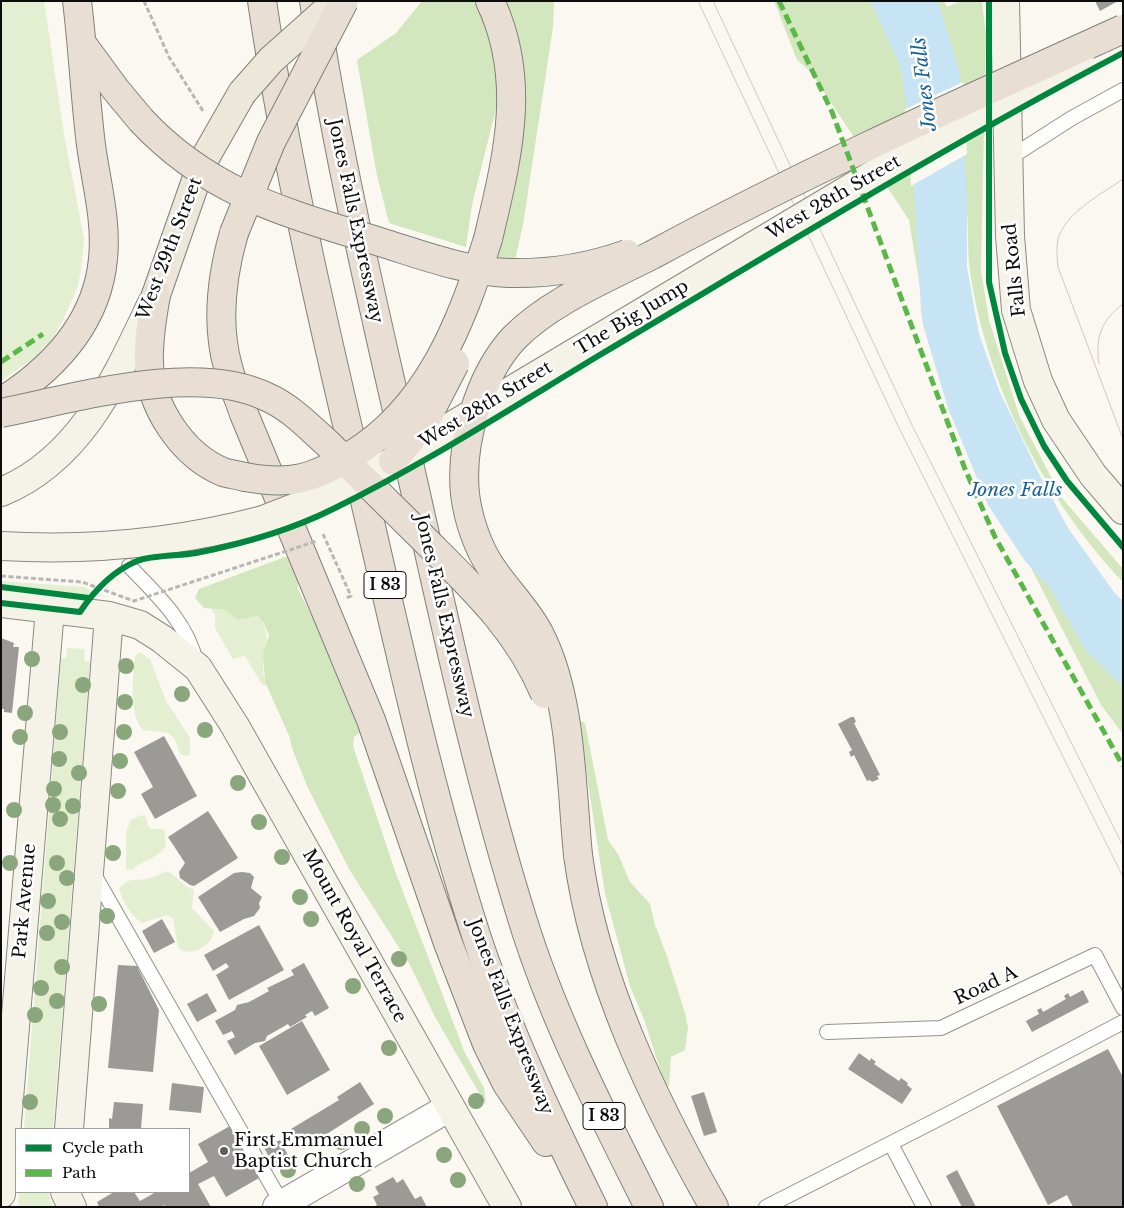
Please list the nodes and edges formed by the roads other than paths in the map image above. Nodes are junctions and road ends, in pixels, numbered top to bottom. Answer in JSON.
{"nodes":[{"id":1,"x":77,"y":1,"type":"edge"},
{"id":2,"x":262,"y":1,"type":"edge"},
{"id":3,"x":314,"y":1,"type":"edge"},
{"id":4,"x":337,"y":1,"type":"edge"},
{"id":5,"x":344,"y":1,"type":"edge"},
{"id":6,"x":490,"y":1,"type":"edge"},
{"id":7,"x":1005,"y":1,"type":"edge"},
{"id":8,"x":1123,"y":29,"type":"edge"},
{"id":9,"x":1123,"y":38,"type":"edge"},
{"id":10,"x":83,"y":44,"type":"junction"},
{"id":11,"x":1123,"y":90,"type":"edge"},
{"id":12,"x":1008,"y":159,"type":"junction"},
{"id":13,"x":714,"y":221,"type":"junction"},
{"id":14,"x":488,"y":239,"type":"junction"},
{"id":15,"x":156,"y":295,"type":"junction"},
{"id":16,"x":1,"y":402,"type":"edge"},
{"id":17,"x":1,"y":413,"type":"edge"},
{"id":18,"x":393,"y":461,"type":"junction"},
{"id":19,"x":1,"y":492,"type":"edge"},
{"id":20,"x":1123,"y":510,"type":"edge"},
{"id":21,"x":1,"y":546,"type":"edge"},
{"id":22,"x":129,"y":566,"type":"road end"},
{"id":23,"x":1,"y":603,"type":"edge"},
{"id":24,"x":50,"y":609,"type":"junction"},
{"id":25,"x":109,"y":616,"type":"junction"},
{"id":26,"x":198,"y":668,"type":"junction"},
{"id":27,"x":578,"y":854,"type":"junction"},
{"id":28,"x":90,"y":866,"type":"junction"},
{"id":29,"x":1123,"y":1008,"type":"edge"},
{"id":30,"x":1123,"y":1022,"type":"edge"},
{"id":31,"x":827,"y":1032,"type":"dead end"},
{"id":32,"x":450,"y":1107,"type":"junction"},
{"id":33,"x":70,"y":1128,"type":"edge"},
{"id":34,"x":890,"y":1144,"type":"junction"},
{"id":35,"x":65,"y":1193,"type":"edge"},
{"id":36,"x":1,"y":1194,"type":"edge"},
{"id":37,"x":281,"y":1206,"type":"edge"},
{"id":38,"x":72,"y":1207,"type":"edge"},
{"id":39,"x":507,"y":1207,"type":"edge"},
{"id":40,"x":588,"y":1207,"type":"edge"},
{"id":41,"x":593,"y":1207,"type":"edge"},
{"id":42,"x":649,"y":1207,"type":"edge"},
{"id":43,"x":714,"y":1207,"type":"edge"},
{"id":44,"x":766,"y":1207,"type":"edge"},
{"id":45,"x":924,"y":1207,"type":"edge"}],
"edges":[{"from":1,"to":10,"type":"highway"},
{"from":2,"to":41,"type":"highway","name":"Jones Falls Expressway","number":"I 83"},
{"from":3,"to":42,"type":"highway","name":"Jones Falls Expressway","number":"I 83"},
{"from":4,"to":15,"type":"main road","name":"West 29th Street","bridge":true},
{"from":5,"to":40,"type":"highway","bridge":true},
{"from":6,"to":14,"type":"highway"},
{"from":7,"to":12,"type":"main road","name":"Falls Road"},
{"from":8,"to":13,"type":"highway","bridge":true},
{"from":9,"to":18,"type":"main road","name":"West 28th Street","bridge":true},
{"from":10,"to":13,"type":"highway","bridge":true},
{"from":10,"to":16,"type":"highway"},
{"from":11,"to":12,"type":"lane"},
{"from":12,"to":20,"type":"main road","name":"Falls Road"},
{"from":13,"to":27,"type":"highway","bridge":true},
{"from":14,"to":15,"type":"highway","bridge":true},
{"from":14,"to":18,"type":"highway","bridge":true},
{"from":15,"to":19,"type":"main road","name":"West 29th Street"},
{"from":17,"to":27,"type":"highway","bridge":true},
{"from":18,"to":21,"type":"main road","name":"West 28th Street","bridge":true},
{"from":22,"to":26,"type":"lane"},
{"from":23,"to":24,"type":"main road","name":"Mount Royal Terrace"},
{"from":24,"to":25,"type":"main road","name":"Mount Royal Terrace"},
{"from":24,"to":36,"type":"main road","name":"Park Avenue"},
{"from":25,"to":26,"type":"main road","name":"Mount Royal Terrace"},
{"from":25,"to":28,"type":"main road"},
{"from":26,"to":32,"type":"main road","name":"Mount Royal Terrace"},
{"from":27,"to":43,"type":"highway"},
{"from":28,"to":33,"type":"main road"},
{"from":28,"to":37,"type":"lane"},
{"from":29,"to":31,"type":"lane","name":"Road A"},
{"from":30,"to":34,"type":"lane"},
{"from":32,"to":37,"type":"street"},
{"from":32,"to":39,"type":"main road","name":"Mount Royal Terrace"},
{"from":34,"to":44,"type":"lane"},
{"from":34,"to":45,"type":"lane"},
{"from":35,"to":38,"type":"main road"}]}
